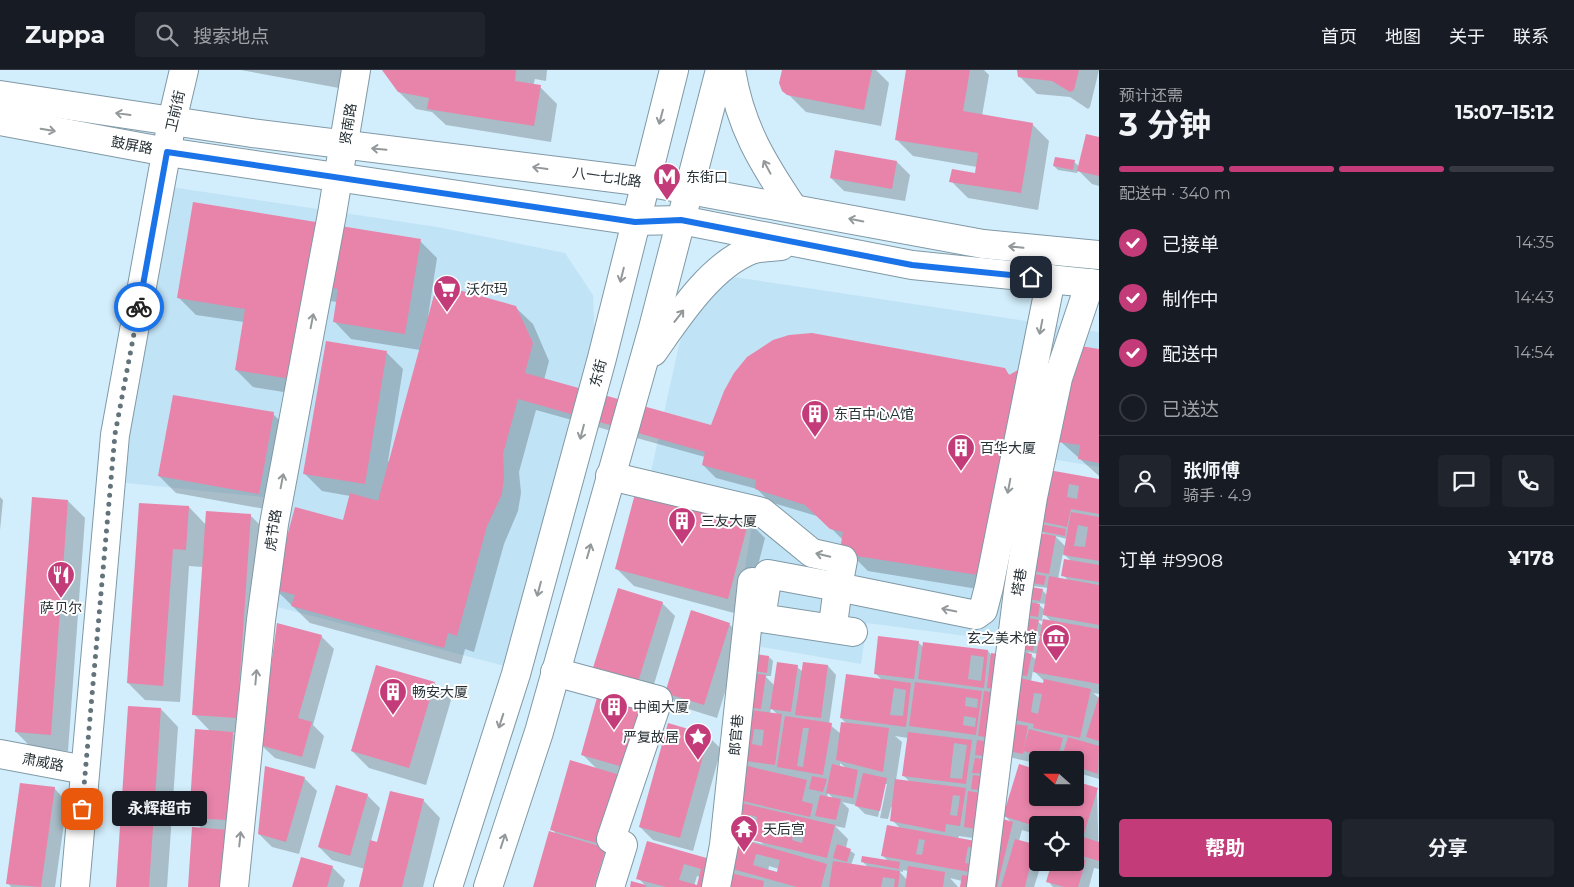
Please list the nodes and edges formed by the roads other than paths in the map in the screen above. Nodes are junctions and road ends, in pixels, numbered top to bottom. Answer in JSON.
{"nodes":[{"id":1,"x":184,"y":70,"type":"edge"},
{"id":2,"x":356,"y":70,"type":"edge"},
{"id":3,"x":674,"y":70,"type":"edge"},
{"id":4,"x":720,"y":70,"type":"edge"},
{"id":5,"x":731,"y":70,"type":"edge"},
{"id":6,"x":0,"y":95,"type":"edge"},
{"id":7,"x":0,"y":121,"type":"edge"},
{"id":8,"x":172,"y":121,"type":"junction"},
{"id":9,"x":344,"y":145,"type":"junction"},
{"id":10,"x":167,"y":152,"type":"junction"},
{"id":11,"x":338,"y":178,"type":"junction"},
{"id":12,"x":646,"y":182,"type":"junction"},
{"id":13,"x":690,"y":189,"type":"junction"},
{"id":14,"x":793,"y":208,"type":"junction"},
{"id":15,"x":681,"y":220,"type":"junction"},
{"id":16,"x":635,"y":222,"type":"junction"},
{"id":17,"x":796,"y":244,"type":"junction"},
{"id":18,"x":1099,"y":255,"type":"edge"},
{"id":19,"x":1051,"y":279,"type":"junction"},
{"id":20,"x":1094,"y":284,"type":"edge"},
{"id":21,"x":640,"y":370,"type":"junction"},
{"id":22,"x":610,"y":476,"type":"junction"},
{"id":23,"x":760,"y":578,"type":"junction"},
{"id":24,"x":838,"y":587,"type":"junction"},
{"id":25,"x":555,"y":672,"type":"junction"},
{"id":26,"x":0,"y":754,"type":"edge"},
{"id":27,"x":86,"y":770,"type":"junction"},
{"id":28,"x":75,"y":887,"type":"edge"},
{"id":29,"x":234,"y":887,"type":"edge"},
{"id":30,"x":448,"y":887,"type":"edge"},
{"id":31,"x":488,"y":887,"type":"edge"},
{"id":32,"x":610,"y":887,"type":"edge"},
{"id":33,"x":716,"y":887,"type":"edge"},
{"id":34,"x":981,"y":887,"type":"edge"}],
"edges":[{"from":1,"to":8,"type":"main road","name":"卫前街"},
{"from":2,"to":9,"type":"main road","name":"贤南路"},
{"from":3,"to":12,"type":"main road","name":"东街","one_way":true},
{"from":4,"to":13,"type":"main road"},
{"from":14,"to":5,"type":"main road","one_way":true},
{"from":8,"to":6,"type":"main road","one_way":true},
{"from":7,"to":10,"type":"main road","name":"鼓屏路","one_way":true},
{"from":8,"to":9,"type":"main road","name":"八一七北路"},
{"from":8,"to":10,"type":"main road","name":"卫前街"},
{"from":9,"to":11,"type":"main road","name":"贤南路"},
{"from":12,"to":9,"type":"main road","name":"八一七北路","one_way":true},
{"from":10,"to":11,"type":"main road","name":"鼓屏路"},
{"from":10,"to":27,"type":"main road","name":"卫前街"},
{"from":11,"to":16,"type":"main road","name":"鼓屏路"},
{"from":29,"to":11,"type":"main road","name":"虎节路","one_way":true},
{"from":12,"to":13,"type":"main road","name":"八一七北路"},
{"from":12,"to":16,"type":"main road","name":"东街"},
{"from":13,"to":14,"type":"main road","name":"八一七北路"},
{"from":13,"to":15,"type":"main road"},
{"from":18,"to":14,"type":"main road","name":"八一七北路","one_way":true},
{"from":15,"to":16,"type":"main road","name":"鼓屏路"},
{"from":15,"to":17,"type":"main road"},
{"from":15,"to":21,"type":"main road"},
{"from":16,"to":30,"type":"main road","name":"东街","one_way":true},
{"from":17,"to":19,"type":"main road"},
{"from":21,"to":17,"type":"main road","one_way":true},
{"from":19,"to":20,"type":"main road"},
{"from":19,"to":24,"type":"main road","one_way":true},
{"from":20,"to":34,"type":"main road","name":"塔巷"},
{"from":21,"to":22,"type":"main road"},
{"from":24,"to":22,"type":"main road","one_way":true},
{"from":25,"to":22,"type":"main road","one_way":true},
{"from":23,"to":24,"type":"main road"},
{"from":23,"to":24,"type":"main road"},
{"from":23,"to":33,"type":"main road","name":"郎官巷"},
{"from":31,"to":25,"type":"main road","one_way":true},
{"from":25,"to":32,"type":"main road"},
{"from":26,"to":27,"type":"main road","name":"肃威路"},
{"from":27,"to":28,"type":"main road","name":"卫前街"}]}
